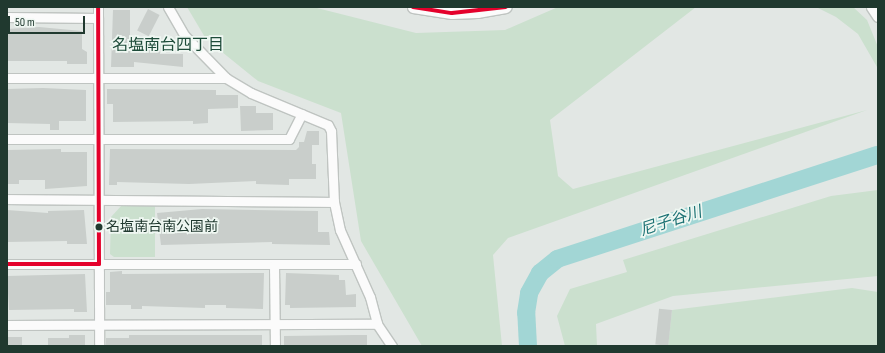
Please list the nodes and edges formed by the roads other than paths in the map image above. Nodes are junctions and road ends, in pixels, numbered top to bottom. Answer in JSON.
{"nodes":[{"id":1,"x":98,"y":7,"type":"edge"},
{"id":2,"x":168,"y":7,"type":"edge"},
{"id":3,"x":413,"y":7,"type":"edge"},
{"id":4,"x":506,"y":7,"type":"edge"},
{"id":5,"x":872,"y":7,"type":"edge"},
{"id":6,"x":878,"y":16,"type":"edge"},
{"id":7,"x":7,"y":17,"type":"edge"},
{"id":8,"x":98,"y":18,"type":"junction"},
{"id":9,"x":99,"y":77,"type":"junction"},
{"id":10,"x":7,"y":78,"type":"edge"},
{"id":11,"x":226,"y":78,"type":"junction"},
{"id":12,"x":302,"y":114,"type":"junction"},
{"id":13,"x":7,"y":139,"type":"edge"},
{"id":14,"x":99,"y":139,"type":"junction"},
{"id":15,"x":7,"y":199,"type":"edge"},
{"id":16,"x":99,"y":199,"type":"junction"},
{"id":17,"x":334,"y":202,"type":"junction"},
{"id":18,"x":7,"y":264,"type":"edge"},
{"id":19,"x":99,"y":264,"type":"junction"},
{"id":20,"x":356,"y":264,"type":"junction"},
{"id":21,"x":274,"y":265,"type":"junction"},
{"id":22,"x":378,"y":324,"type":"junction"},
{"id":23,"x":7,"y":325,"type":"edge"},
{"id":24,"x":99,"y":325,"type":"junction"},
{"id":25,"x":276,"y":326,"type":"junction"},
{"id":26,"x":99,"y":346,"type":"edge"},
{"id":27,"x":276,"y":346,"type":"edge"},
{"id":28,"x":392,"y":346,"type":"edge"}],
"edges":[{"from":1,"to":8,"type":"street"},
{"from":2,"to":11,"type":"street"},
{"from":3,"to":4,"type":"street"},
{"from":5,"to":6,"type":"street"},
{"from":7,"to":8,"type":"street"},
{"from":8,"to":9,"type":"street"},
{"from":9,"to":10,"type":"street"},
{"from":9,"to":11,"type":"street"},
{"from":9,"to":14,"type":"street"},
{"from":11,"to":12,"type":"street"},
{"from":12,"to":14,"type":"street"},
{"from":12,"to":17,"type":"street"},
{"from":13,"to":14,"type":"street"},
{"from":14,"to":16,"type":"street"},
{"from":15,"to":16,"type":"street"},
{"from":16,"to":17,"type":"street"},
{"from":16,"to":19,"type":"street"},
{"from":17,"to":20,"type":"street"},
{"from":18,"to":19,"type":"street"},
{"from":19,"to":21,"type":"street"},
{"from":19,"to":24,"type":"street"},
{"from":20,"to":21,"type":"street"},
{"from":20,"to":22,"type":"street"},
{"from":21,"to":25,"type":"street"},
{"from":22,"to":25,"type":"street"},
{"from":22,"to":28,"type":"street"},
{"from":23,"to":24,"type":"street"},
{"from":24,"to":25,"type":"street"},
{"from":24,"to":26,"type":"street"},
{"from":25,"to":27,"type":"street"}]}
